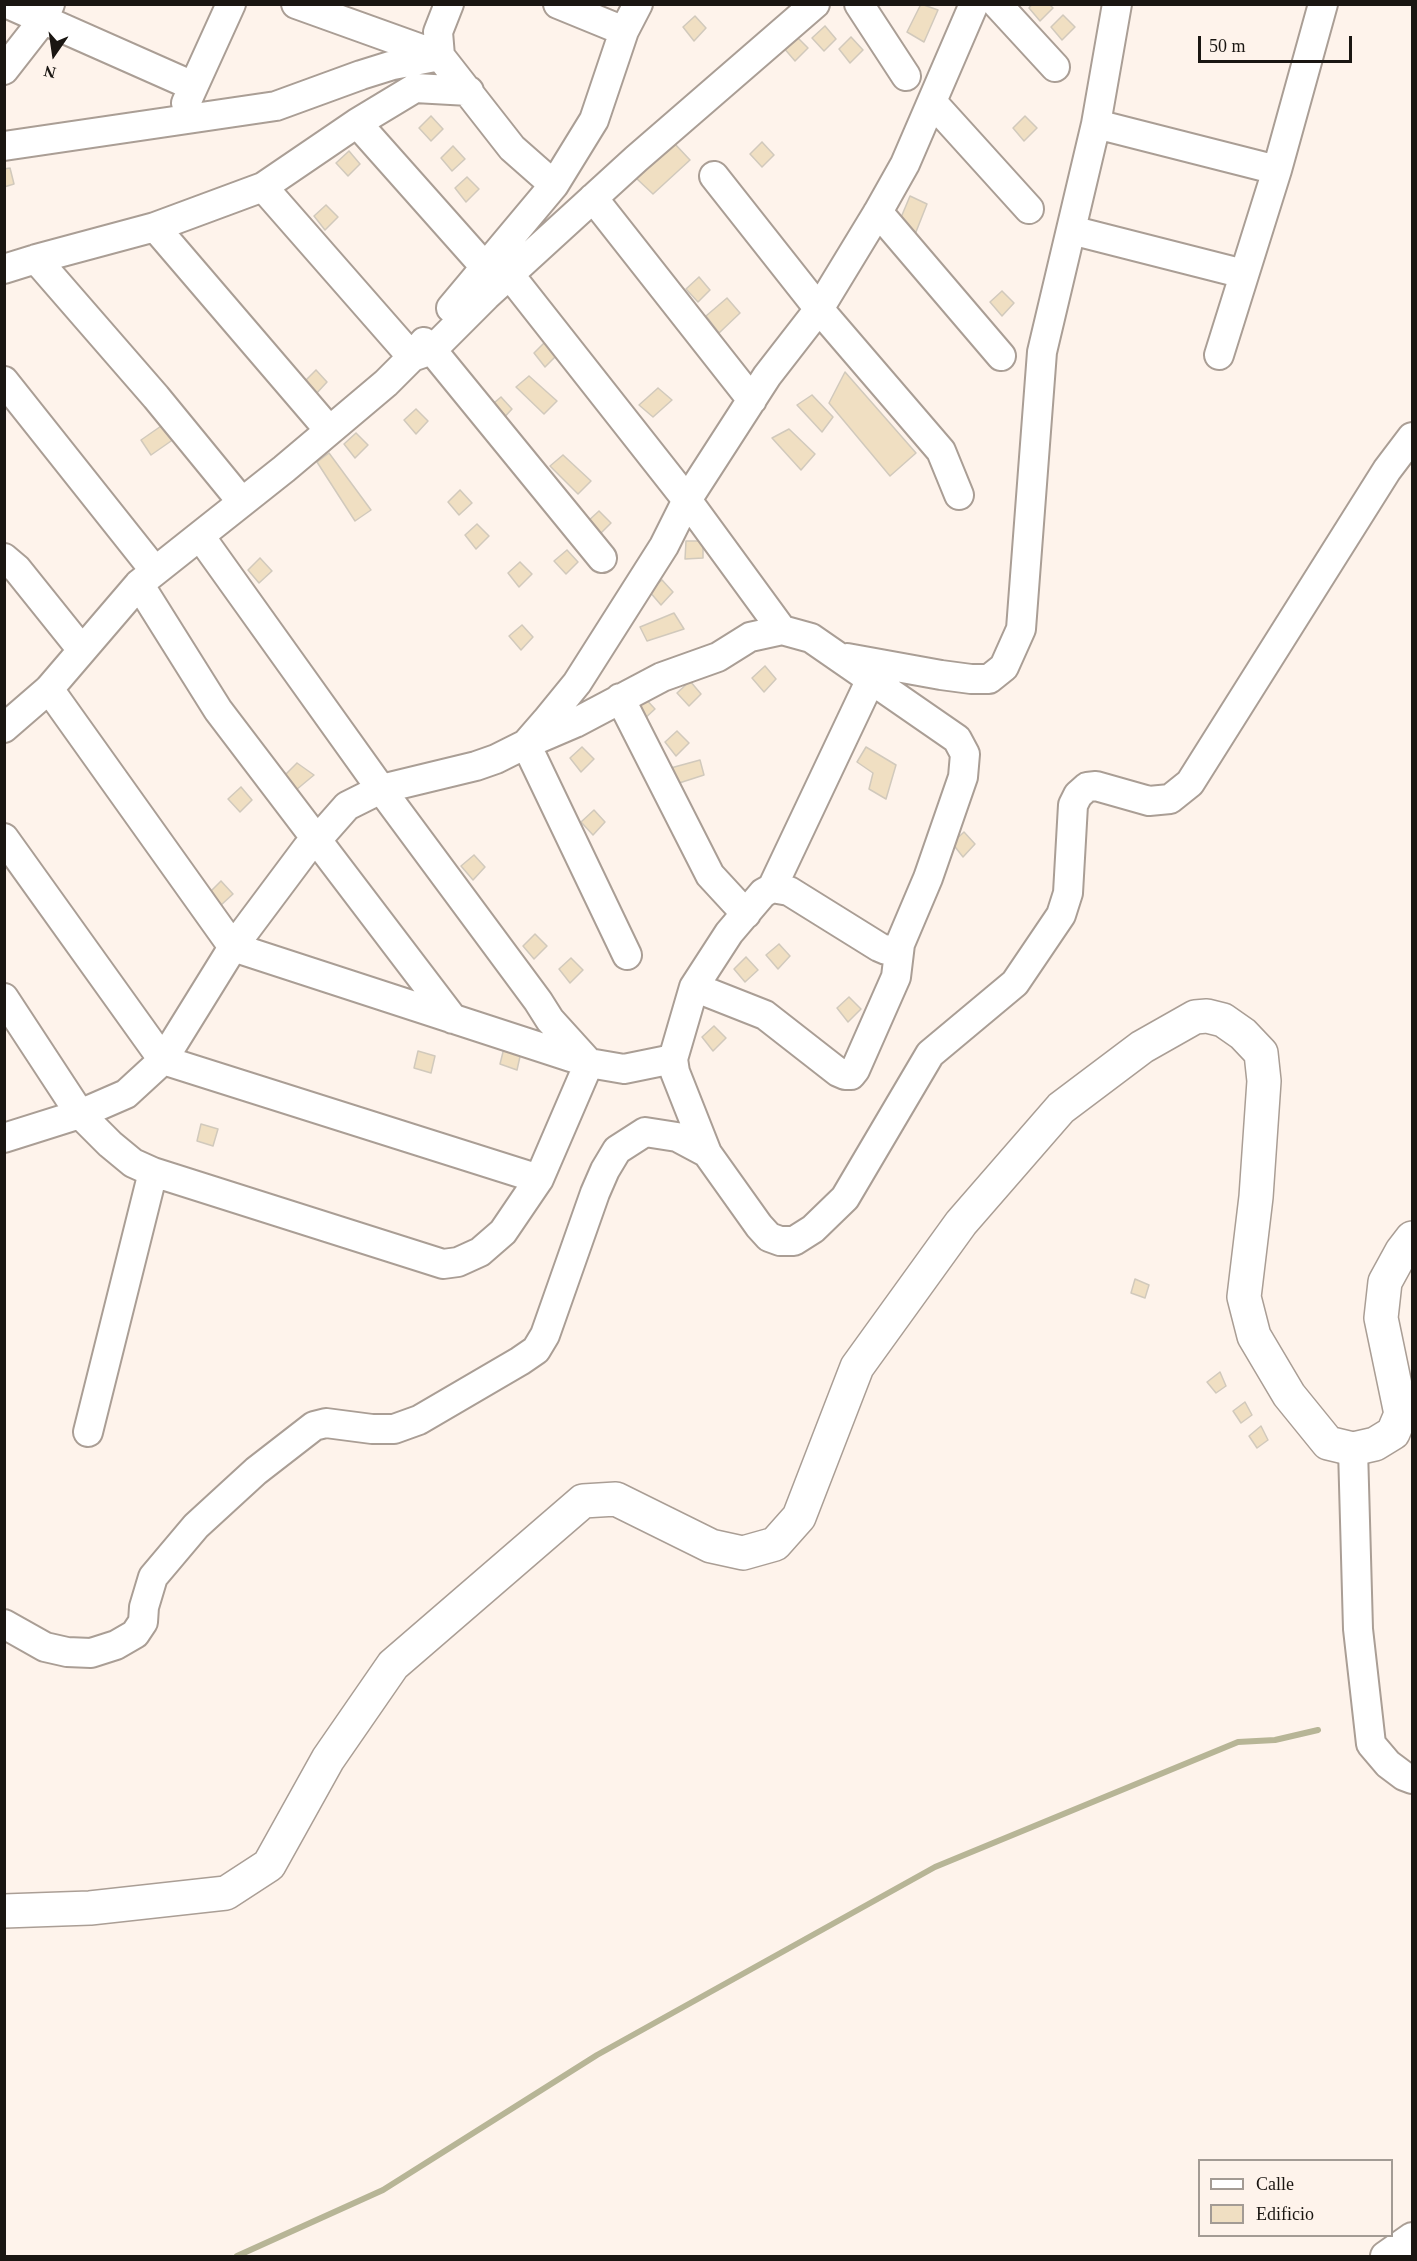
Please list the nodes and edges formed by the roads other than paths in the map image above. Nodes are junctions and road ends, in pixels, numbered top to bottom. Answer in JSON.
{"nodes":[{"id":1,"x":8,"y":4,"type":"edge"},
{"id":2,"x":231,"y":4,"type":"edge"},
{"id":3,"x":296,"y":4,"type":"edge"},
{"id":4,"x":449,"y":4,"type":"edge"},
{"id":5,"x":558,"y":4,"type":"edge"},
{"id":6,"x":638,"y":4,"type":"edge"},
{"id":7,"x":859,"y":4,"type":"edge"},
{"id":8,"x":974,"y":4,"type":"edge"},
{"id":9,"x":998,"y":4,"type":"edge"},
{"id":10,"x":1117,"y":4,"type":"edge"},
{"id":11,"x":1323,"y":4,"type":"edge"},
{"id":12,"x":811,"y":6,"type":"edge"},
{"id":13,"x":46,"y":12,"type":"edge"},
{"id":14,"x":624,"y":32,"type":"junction"},
{"id":15,"x":440,"y":56,"type":"junction"},
{"id":16,"x":1054,"y":67,"type":"dead end"},
{"id":17,"x":4,"y":70,"type":"edge"},
{"id":18,"x":906,"y":76,"type":"dead end"},
{"id":19,"x":193,"y":86,"type":"junction"},
{"id":20,"x":469,"y":91,"type":"junction"},
{"id":21,"x":933,"y":103,"type":"junction"},
{"id":22,"x":177,"y":121,"type":"junction"},
{"id":23,"x":357,"y":123,"type":"junction"},
{"id":24,"x":1096,"y":124,"type":"junction"},
{"id":25,"x":4,"y":146,"type":"edge"},
{"id":26,"x":1277,"y":170,"type":"junction"},
{"id":27,"x":714,"y":176,"type":"dead end"},
{"id":28,"x":554,"y":185,"type":"junction"},
{"id":29,"x":262,"y":187,"type":"junction"},
{"id":30,"x":593,"y":198,"type":"junction"},
{"id":31,"x":1029,"y":209,"type":"dead end"},
{"id":32,"x":878,"y":212,"type":"junction"},
{"id":33,"x":155,"y":227,"type":"junction"},
{"id":34,"x":1071,"y":230,"type":"junction"},
{"id":35,"x":36,"y":259,"type":"junction"},
{"id":36,"x":4,"y":269,"type":"edge"},
{"id":37,"x":497,"y":271,"type":"junction"},
{"id":38,"x":1244,"y":274,"type":"junction"},
{"id":39,"x":819,"y":309,"type":"junction"},
{"id":40,"x":422,"y":354,"type":"junction"},
{"id":41,"x":1219,"y":355,"type":"dead end"},
{"id":42,"x":1001,"y":356,"type":"dead end"},
{"id":43,"x":4,"y":381,"type":"edge"},
{"id":44,"x":752,"y":400,"type":"junction"},
{"id":45,"x":329,"y":430,"type":"junction"},
{"id":46,"x":1413,"y":437,"type":"edge"},
{"id":47,"x":959,"y":495,"type":"dead end"},
{"id":48,"x":687,"y":500,"type":"junction"},
{"id":49,"x":243,"y":502,"type":"junction"},
{"id":50,"x":200,"y":536,"type":"junction"},
{"id":51,"x":4,"y":558,"type":"edge"},
{"id":52,"x":602,"y":558,"type":"dead end"},
{"id":53,"x":147,"y":578,"type":"junction"},
{"id":54,"x":782,"y":630,"type":"junction"},
{"id":55,"x":82,"y":650,"type":"junction"},
{"id":56,"x":837,"y":656,"type":"junction"},
{"id":57,"x":871,"y":679,"type":"junction"},
{"id":58,"x":49,"y":689,"type":"junction"},
{"id":59,"x":620,"y":698,"type":"junction"},
{"id":60,"x":7,"y":722,"type":"edge"},
{"id":61,"x":526,"y":744,"type":"junction"},
{"id":62,"x":381,"y":789,"type":"junction"},
{"id":63,"x":4,"y":838,"type":"edge"},
{"id":64,"x":317,"y":840,"type":"junction"},
{"id":65,"x":772,"y":888,"type":"junction"},
{"id":66,"x":746,"y":914,"type":"junction"},
{"id":67,"x":900,"y":944,"type":"junction"},
{"id":68,"x":233,"y":947,"type":"junction"},
{"id":69,"x":627,"y":955,"type":"dead end"},
{"id":70,"x":694,"y":987,"type":"junction"},
{"id":71,"x":4,"y":998,"type":"edge"},
{"id":72,"x":453,"y":1019,"type":"junction"},
{"id":73,"x":673,"y":1059,"type":"junction"},
{"id":74,"x":163,"y":1060,"type":"junction"},
{"id":75,"x":589,"y":1063,"type":"junction"},
{"id":76,"x":80,"y":1114,"type":"junction"},
{"id":77,"x":4,"y":1138,"type":"edge"},
{"id":78,"x":707,"y":1153,"type":"junction"},
{"id":79,"x":153,"y":1172,"type":"junction"},
{"id":80,"x":539,"y":1179,"type":"junction"},
{"id":81,"x":1413,"y":1238,"type":"edge"},
{"id":82,"x":88,"y":1432,"type":"dead end"},
{"id":83,"x":1353,"y":1449,"type":"junction"},
{"id":84,"x":4,"y":1624,"type":"edge"},
{"id":85,"x":1413,"y":1779,"type":"edge"},
{"id":86,"x":4,"y":1911,"type":"edge"},
{"id":87,"x":1413,"y":2237,"type":"edge"},
{"id":88,"x":1385,"y":2256,"type":"edge"}],
"edges":[{"from":1,"to":13,"type":"street"},
{"from":2,"to":19,"type":"street"},
{"from":3,"to":15,"type":"street"},
{"from":4,"to":15,"type":"street"},
{"from":5,"to":14,"type":"street"},
{"from":6,"to":14,"type":"street"},
{"from":7,"to":18,"type":"street"},
{"from":8,"to":21,"type":"street"},
{"from":9,"to":16,"type":"street"},
{"from":10,"to":24,"type":"street"},
{"from":11,"to":26,"type":"street"},
{"from":12,"to":30,"type":"street"},
{"from":13,"to":17,"type":"street"},
{"from":13,"to":19,"type":"street"},
{"from":14,"to":28,"type":"street"},
{"from":15,"to":20,"type":"street"},
{"from":15,"to":22,"type":"street"},
{"from":19,"to":22,"type":"street"},
{"from":20,"to":23,"type":"street"},
{"from":20,"to":28,"type":"street"},
{"from":21,"to":31,"type":"street"},
{"from":21,"to":32,"type":"street"},
{"from":22,"to":25,"type":"street"},
{"from":23,"to":29,"type":"street"},
{"from":23,"to":37,"type":"street"},
{"from":24,"to":26,"type":"street"},
{"from":24,"to":34,"type":"street"},
{"from":26,"to":38,"type":"street"},
{"from":27,"to":39,"type":"street"},
{"from":28,"to":37,"type":"street"},
{"from":29,"to":33,"type":"street"},
{"from":29,"to":40,"type":"street"},
{"from":30,"to":37,"type":"street"},
{"from":30,"to":44,"type":"street"},
{"from":32,"to":39,"type":"street"},
{"from":32,"to":42,"type":"street"},
{"from":33,"to":35,"type":"street"},
{"from":33,"to":45,"type":"street"},
{"from":34,"to":38,"type":"street"},
{"from":34,"to":56,"type":"street"},
{"from":35,"to":36,"type":"street"},
{"from":35,"to":49,"type":"street"},
{"from":37,"to":40,"type":"street"},
{"from":37,"to":48,"type":"street"},
{"from":38,"to":41,"type":"street"},
{"from":39,"to":44,"type":"street"},
{"from":39,"to":47,"type":"street"},
{"from":40,"to":45,"type":"street"},
{"from":40,"to":52,"type":"street"},
{"from":43,"to":53,"type":"street"},
{"from":44,"to":48,"type":"street"},
{"from":45,"to":49,"type":"street"},
{"from":46,"to":78,"type":"street"},
{"from":48,"to":54,"type":"street"},
{"from":48,"to":61,"type":"street"},
{"from":49,"to":50,"type":"street"},
{"from":50,"to":53,"type":"street"},
{"from":50,"to":62,"type":"street"},
{"from":51,"to":55,"type":"street"},
{"from":53,"to":55,"type":"street"},
{"from":53,"to":64,"type":"street"},
{"from":54,"to":56,"type":"street"},
{"from":54,"to":59,"type":"street"},
{"from":55,"to":58,"type":"street"},
{"from":56,"to":57,"type":"street"},
{"from":57,"to":65,"type":"street"},
{"from":57,"to":67,"type":"street"},
{"from":58,"to":60,"type":"street"},
{"from":58,"to":68,"type":"street"},
{"from":59,"to":61,"type":"street"},
{"from":59,"to":66,"type":"street"},
{"from":61,"to":62,"type":"street"},
{"from":61,"to":69,"type":"street"},
{"from":62,"to":64,"type":"street"},
{"from":62,"to":75,"type":"street"},
{"from":63,"to":74,"type":"street"},
{"from":64,"to":68,"type":"street"},
{"from":64,"to":72,"type":"street"},
{"from":65,"to":66,"type":"street"},
{"from":65,"to":67,"type":"street"},
{"from":66,"to":70,"type":"street"},
{"from":67,"to":70,"type":"street"},
{"from":68,"to":72,"type":"street"},
{"from":68,"to":74,"type":"street"},
{"from":70,"to":73,"type":"street"},
{"from":71,"to":76,"type":"street"},
{"from":72,"to":75,"type":"street"},
{"from":73,"to":75,"type":"street"},
{"from":73,"to":78,"type":"street"},
{"from":74,"to":76,"type":"street"},
{"from":74,"to":80,"type":"street"},
{"from":75,"to":80,"type":"street"},
{"from":76,"to":77,"type":"street"},
{"from":76,"to":79,"type":"street"},
{"from":78,"to":84,"type":"street"},
{"from":79,"to":80,"type":"street"},
{"from":79,"to":82,"type":"street"},
{"from":81,"to":83,"type":"main road"},
{"from":83,"to":85,"type":"street"},
{"from":83,"to":86,"type":"main road"},
{"from":87,"to":88,"type":"street"}]}
